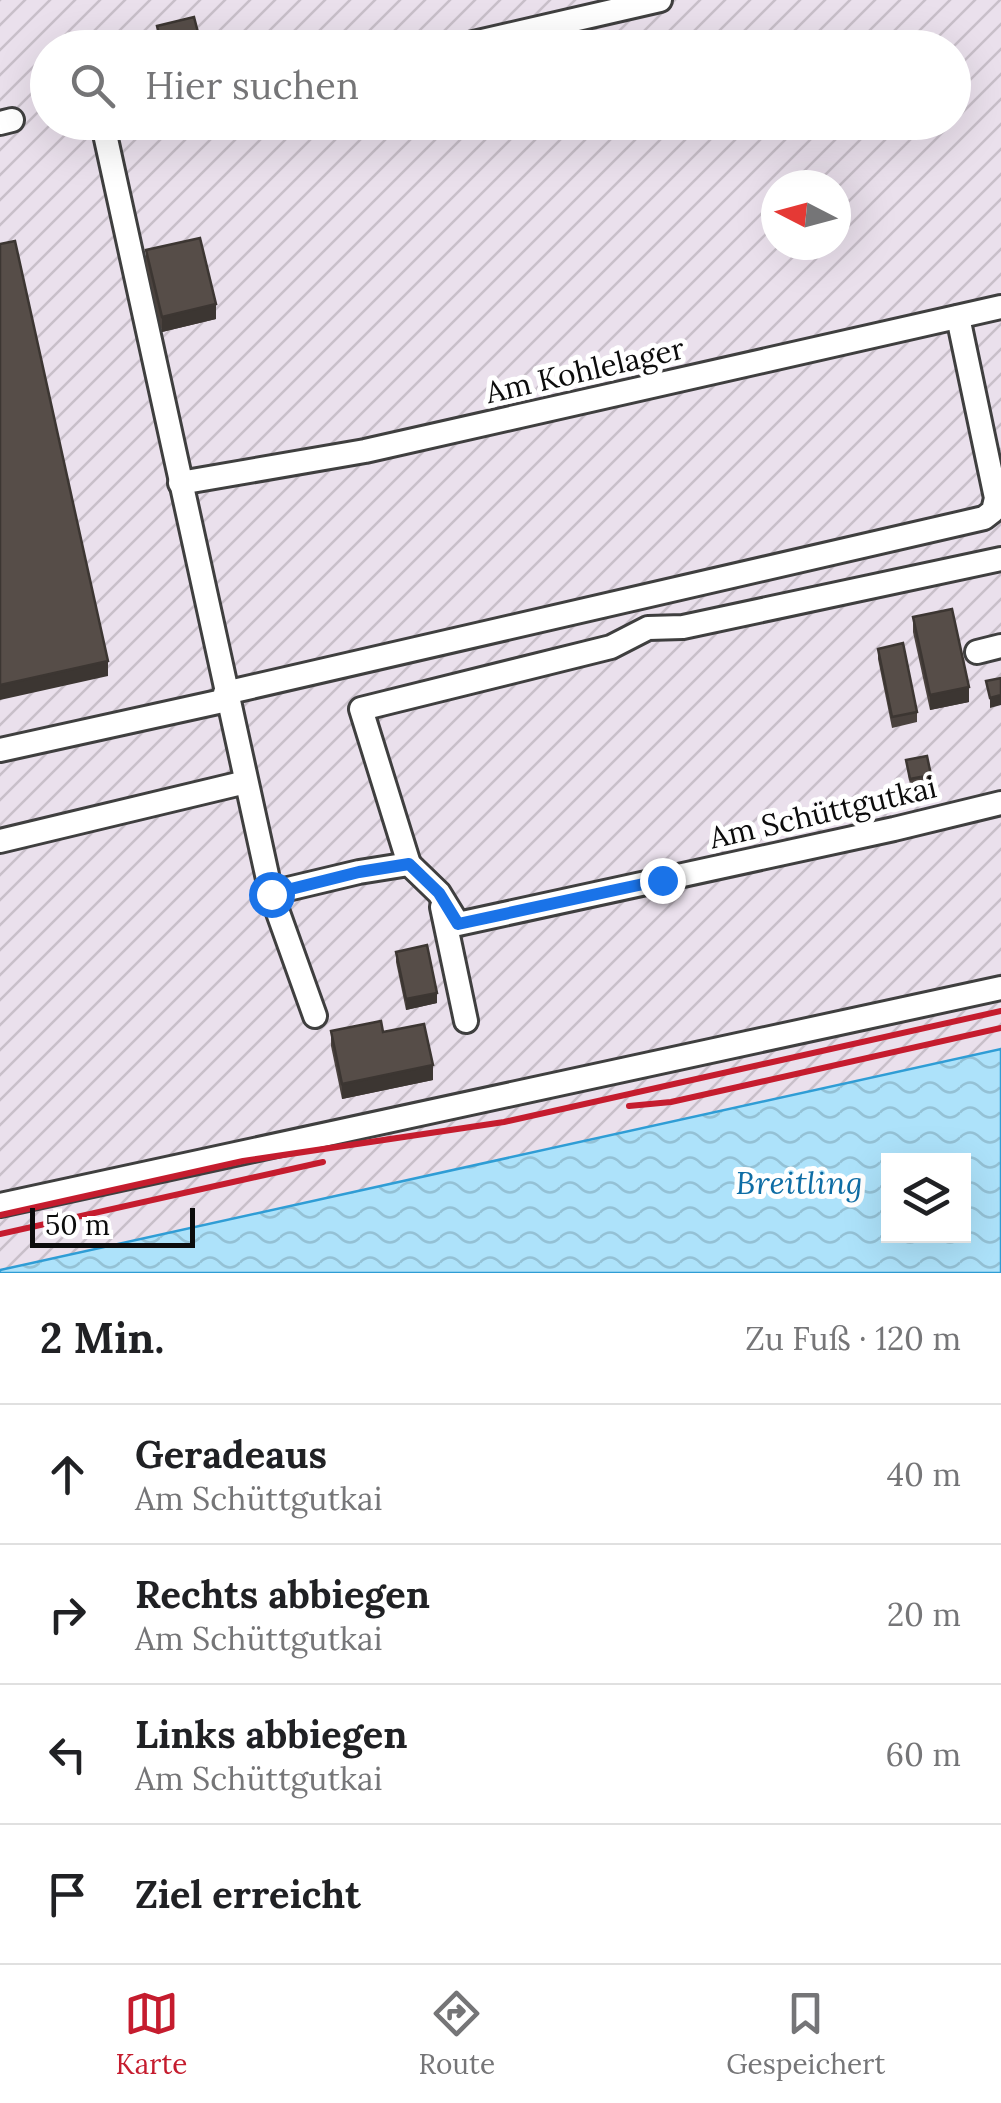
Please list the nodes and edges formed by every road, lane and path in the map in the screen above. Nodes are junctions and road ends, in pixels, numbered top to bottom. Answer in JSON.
{"nodes":[{"id":1,"x":660,"y":0,"type":"edge"},
{"id":2,"x":530,"y":30,"type":"edge"},
{"id":3,"x":113,"y":140,"type":"edge"},
{"id":4,"x":1001,"y":307,"type":"edge"},
{"id":5,"x":958,"y":317,"type":"junction"},
{"id":6,"x":180,"y":483,"type":"junction"},
{"id":7,"x":1001,"y":559,"type":"edge"},
{"id":8,"x":1001,"y":646,"type":"edge"},
{"id":9,"x":976,"y":652,"type":"dead end"},
{"id":10,"x":226,"y":696,"type":"junction"},
{"id":11,"x":0,"y":750,"type":"edge"},
{"id":12,"x":246,"y":782,"type":"junction"},
{"id":13,"x":1001,"y":803,"type":"edge"},
{"id":14,"x":0,"y":841,"type":"edge"},
{"id":15,"x":409,"y":864,"type":"junction"},
{"id":16,"x":439,"y":893,"type":"junction"},
{"id":17,"x":271,"y":894,"type":"junction"},
{"id":18,"x":1001,"y":988,"type":"edge"},
{"id":19,"x":315,"y":1016,"type":"dead end"},
{"id":20,"x":466,"y":1021,"type":"dead end"},
{"id":21,"x":0,"y":1204,"type":"edge"}],
"edges":[{"from":1,"to":2,"type":"street"},
{"from":3,"to":6,"type":"street"},
{"from":4,"to":5,"type":"street","name":"Am Kohlelager"},
{"from":5,"to":6,"type":"street","name":"Am Kohlelager"},
{"from":5,"to":10,"type":"street"},
{"from":6,"to":10,"type":"street"},
{"from":7,"to":15,"type":"street"},
{"from":8,"to":9,"type":"street"},
{"from":10,"to":11,"type":"street"},
{"from":10,"to":12,"type":"street"},
{"from":12,"to":14,"type":"street"},
{"from":12,"to":17,"type":"street"},
{"from":13,"to":16,"type":"street","name":"Am Schüttgutkai"},
{"from":15,"to":16,"type":"street","name":"Am Schüttgutkai"},
{"from":15,"to":17,"type":"street"},
{"from":16,"to":20,"type":"street"},
{"from":17,"to":19,"type":"street"},
{"from":18,"to":21,"type":"street"}]}
